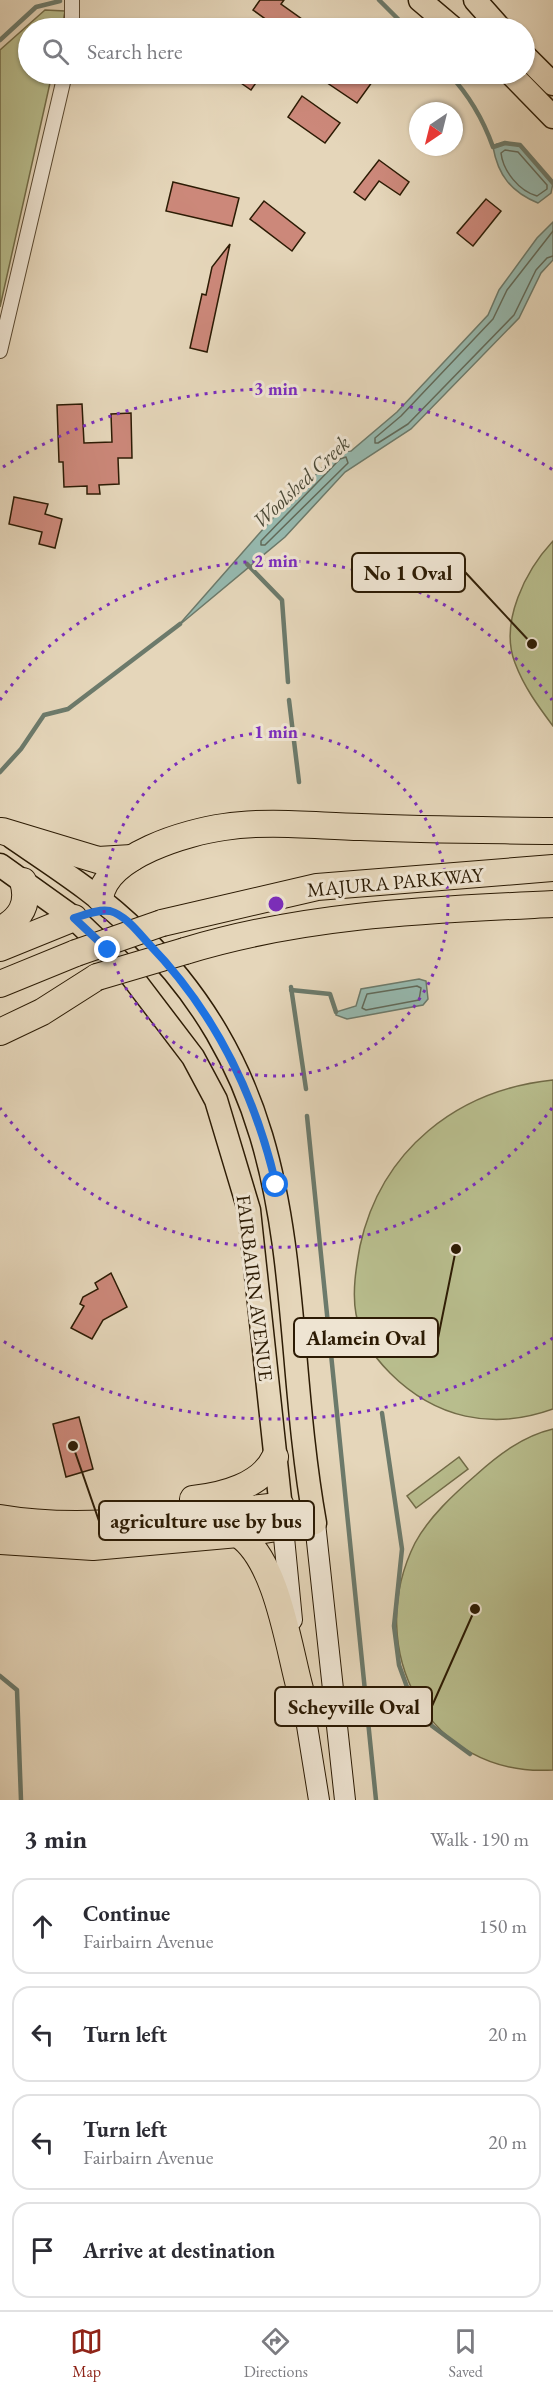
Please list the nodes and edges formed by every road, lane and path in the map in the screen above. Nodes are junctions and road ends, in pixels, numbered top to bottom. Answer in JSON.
{"nodes":[{"id":1,"x":72,"y":0,"type":"edge"},
{"id":2,"x":420,"y":0,"type":"edge"},
{"id":3,"x":441,"y":0,"type":"edge"},
{"id":4,"x":475,"y":0,"type":"edge"},
{"id":5,"x":72,"y":18,"type":"edge"},
{"id":6,"x":441,"y":18,"type":"edge"},
{"id":7,"x":458,"y":18,"type":"edge"},
{"id":8,"x":491,"y":18,"type":"edge"},
{"id":9,"x":535,"y":65,"type":"edge"},
{"id":10,"x":63,"y":84,"type":"edge"},
{"id":11,"x":520,"y":84,"type":"edge"},
{"id":12,"x":553,"y":84,"type":"edge"},
{"id":13,"x":553,"y":117,"type":"edge"},
{"id":14,"x":0,"y":351,"type":"edge"},
{"id":15,"x":1,"y":830,"type":"edge"},
{"id":16,"x":553,"y":831,"type":"edge"},
{"id":17,"x":132,"y":858,"type":"junction"},
{"id":18,"x":0,"y":865,"type":"edge"},
{"id":19,"x":553,"y":868,"type":"edge"},
{"id":20,"x":23,"y":881,"type":"junction"},
{"id":21,"x":100,"y":904,"type":"junction"},
{"id":22,"x":553,"y":904,"type":"edge"},
{"id":23,"x":74,"y":918,"type":"junction"},
{"id":24,"x":0,"y":930,"type":"edge"},
{"id":25,"x":0,"y":948,"type":"edge"},
{"id":26,"x":123,"y":964,"type":"junction"},
{"id":27,"x":97,"y":976,"type":"junction"},
{"id":28,"x":0,"y":984,"type":"edge"},
{"id":29,"x":0,"y":1015,"type":"edge"},
{"id":30,"x":0,"y":1032,"type":"edge"},
{"id":31,"x":275,"y":1457,"type":"junction"},
{"id":32,"x":313,"y":1513,"type":"junction"},
{"id":33,"x":282,"y":1517,"type":"junction"},
{"id":34,"x":0,"y":1518,"type":"edge"},
{"id":35,"x":27,"y":1522,"type":"junction"},
{"id":36,"x":238,"y":1534,"type":"junction"},
{"id":37,"x":0,"y":1541,"type":"edge"},
{"id":38,"x":300,"y":1689,"type":"junction"},
{"id":39,"x":319,"y":1800,"type":"edge"},
{"id":40,"x":345,"y":1800,"type":"edge"}],
"edges":[{"from":1,"to":5,"type":"street"},
{"from":2,"to":6,"type":"main road"},
{"from":3,"to":7,"type":"main road"},
{"from":4,"to":8,"type":"main road"},
{"from":9,"to":12,"type":"main road"},
{"from":10,"to":14,"type":"street"},
{"from":11,"to":13,"type":"main road"},
{"from":15,"to":17,"type":"highway"},
{"from":15,"to":21,"type":"main road","name":"FAIRBAIRN AVENUE"},
{"from":16,"to":17,"type":"highway"},
{"from":17,"to":21,"type":"highway"},
{"from":18,"to":20,"type":"main road","name":"FAIRBAIRN AVENUE"},
{"from":19,"to":28,"type":"highway","name":"MAJURA PARKWAY","bridge":true},
{"from":20,"to":23,"type":"main road","name":"FAIRBAIRN AVENUE"},
{"from":20,"to":24,"type":"highway"},
{"from":21,"to":23,"type":"main road"},
{"from":21,"to":26,"type":"main road"},
{"from":21,"to":32,"type":"main road","name":"FAIRBAIRN AVENUE"},
{"from":22,"to":27,"type":"highway","name":"MAJURA PARKWAY","bridge":true},
{"from":23,"to":25,"type":"highway"},
{"from":23,"to":26,"type":"main road","name":"FAIRBAIRN AVENUE"},
{"from":26,"to":31,"type":"main road","name":"FAIRBAIRN AVENUE"},
{"from":27,"to":29,"type":"highway","name":"MAJURA PARKWAY"},
{"from":27,"to":30,"type":"highway"},
{"from":31,"to":33,"type":"main road","name":"FAIRBAIRN AVENUE"},
{"from":31,"to":35,"type":"highway"},
{"from":32,"to":33,"type":"main road"},
{"from":32,"to":40,"type":"main road","name":"FAIRBAIRN AVENUE"},
{"from":33,"to":35,"type":"highway"},
{"from":33,"to":36,"type":"highway"},
{"from":33,"to":38,"type":"main road","name":"FAIRBAIRN AVENUE"},
{"from":34,"to":35,"type":"highway"},
{"from":36,"to":37,"type":"highway"},
{"from":36,"to":38,"type":"highway"},
{"from":38,"to":39,"type":"main road","name":"FAIRBAIRN AVENUE"}]}
